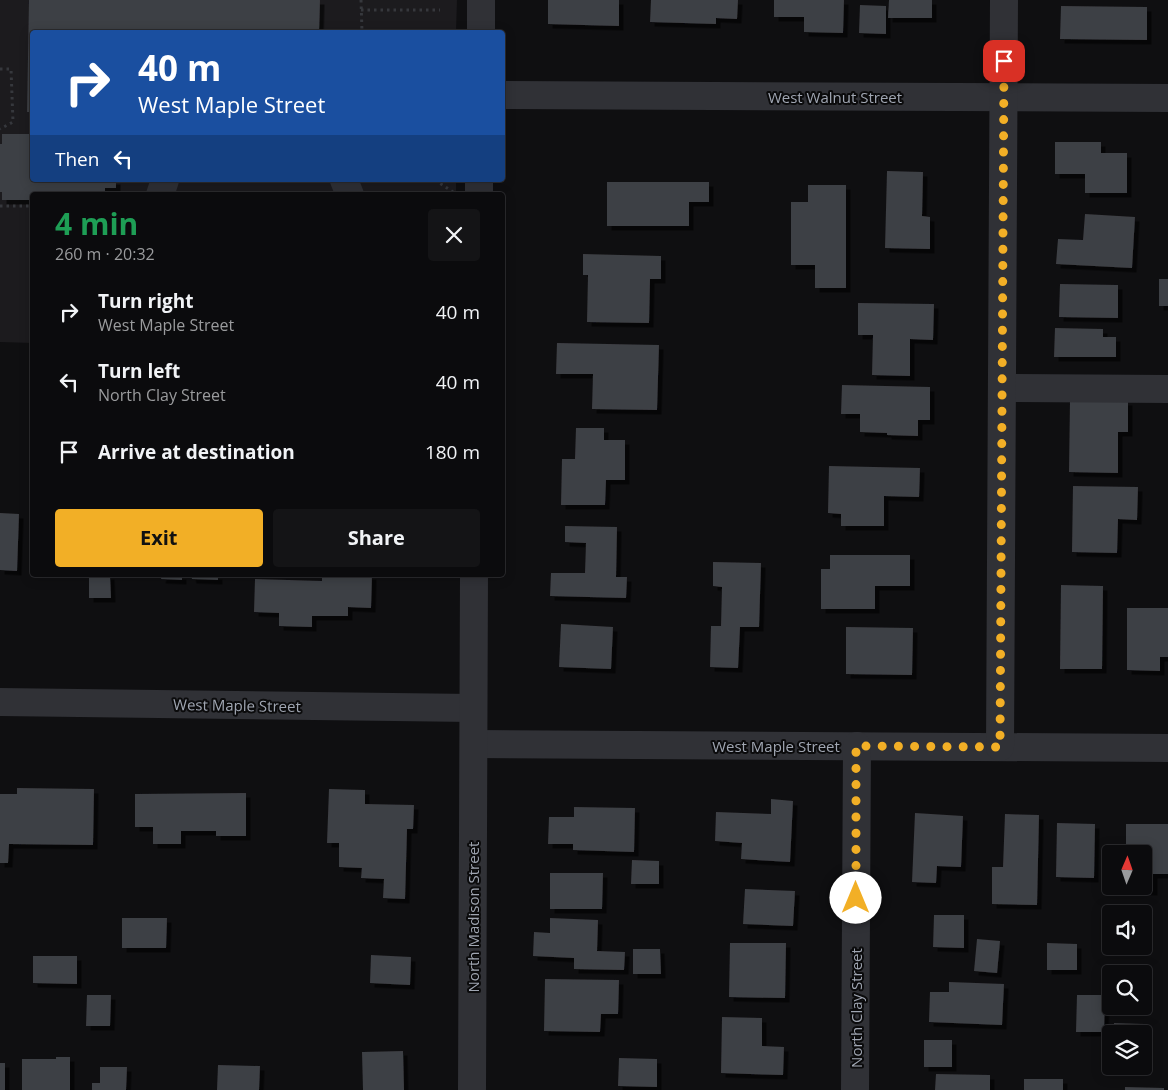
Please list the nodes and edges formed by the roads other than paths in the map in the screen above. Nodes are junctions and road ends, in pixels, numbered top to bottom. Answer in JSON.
{"nodes":[{"id":1,"x":481,"y":0,"type":"edge"},
{"id":2,"x":1004,"y":0,"type":"edge"},
{"id":3,"x":481,"y":30,"type":"edge"},
{"id":4,"x":505,"y":95,"type":"edge"},
{"id":5,"x":1003,"y":98,"type":"junction"},
{"id":6,"x":1168,"y":98,"type":"edge"},
{"id":7,"x":1002,"y":388,"type":"junction"},
{"id":8,"x":1168,"y":388,"type":"edge"},
{"id":9,"x":474,"y":577,"type":"edge"},
{"id":10,"x":0,"y":702,"type":"edge"},
{"id":11,"x":473,"y":708,"type":"junction"},
{"id":12,"x":474,"y":744,"type":"junction"},
{"id":13,"x":856,"y":746,"type":"junction"},
{"id":14,"x":1000,"y":747,"type":"junction"},
{"id":15,"x":1168,"y":748,"type":"edge"},
{"id":16,"x":472,"y":1090,"type":"edge"},
{"id":17,"x":855,"y":1090,"type":"edge"}],
"edges":[{"from":1,"to":3,"type":"street"},
{"from":2,"to":5,"type":"street"},
{"from":4,"to":5,"type":"street","name":"West Walnut Street"},
{"from":5,"to":6,"type":"street","name":"West Walnut Street"},
{"from":5,"to":7,"type":"street"},
{"from":7,"to":8,"type":"street"},
{"from":7,"to":14,"type":"street"},
{"from":9,"to":11,"type":"street"},
{"from":10,"to":11,"type":"street","name":"West Maple Street"},
{"from":11,"to":12,"type":"street","name":"North Madison Street"},
{"from":12,"to":13,"type":"street","name":"West Maple Street"},
{"from":12,"to":16,"type":"street","name":"North Madison Street"},
{"from":13,"to":14,"type":"street","name":"West Maple Street"},
{"from":13,"to":17,"type":"street","name":"North Clay Street"},
{"from":14,"to":15,"type":"street","name":"West Maple Street"}]}
